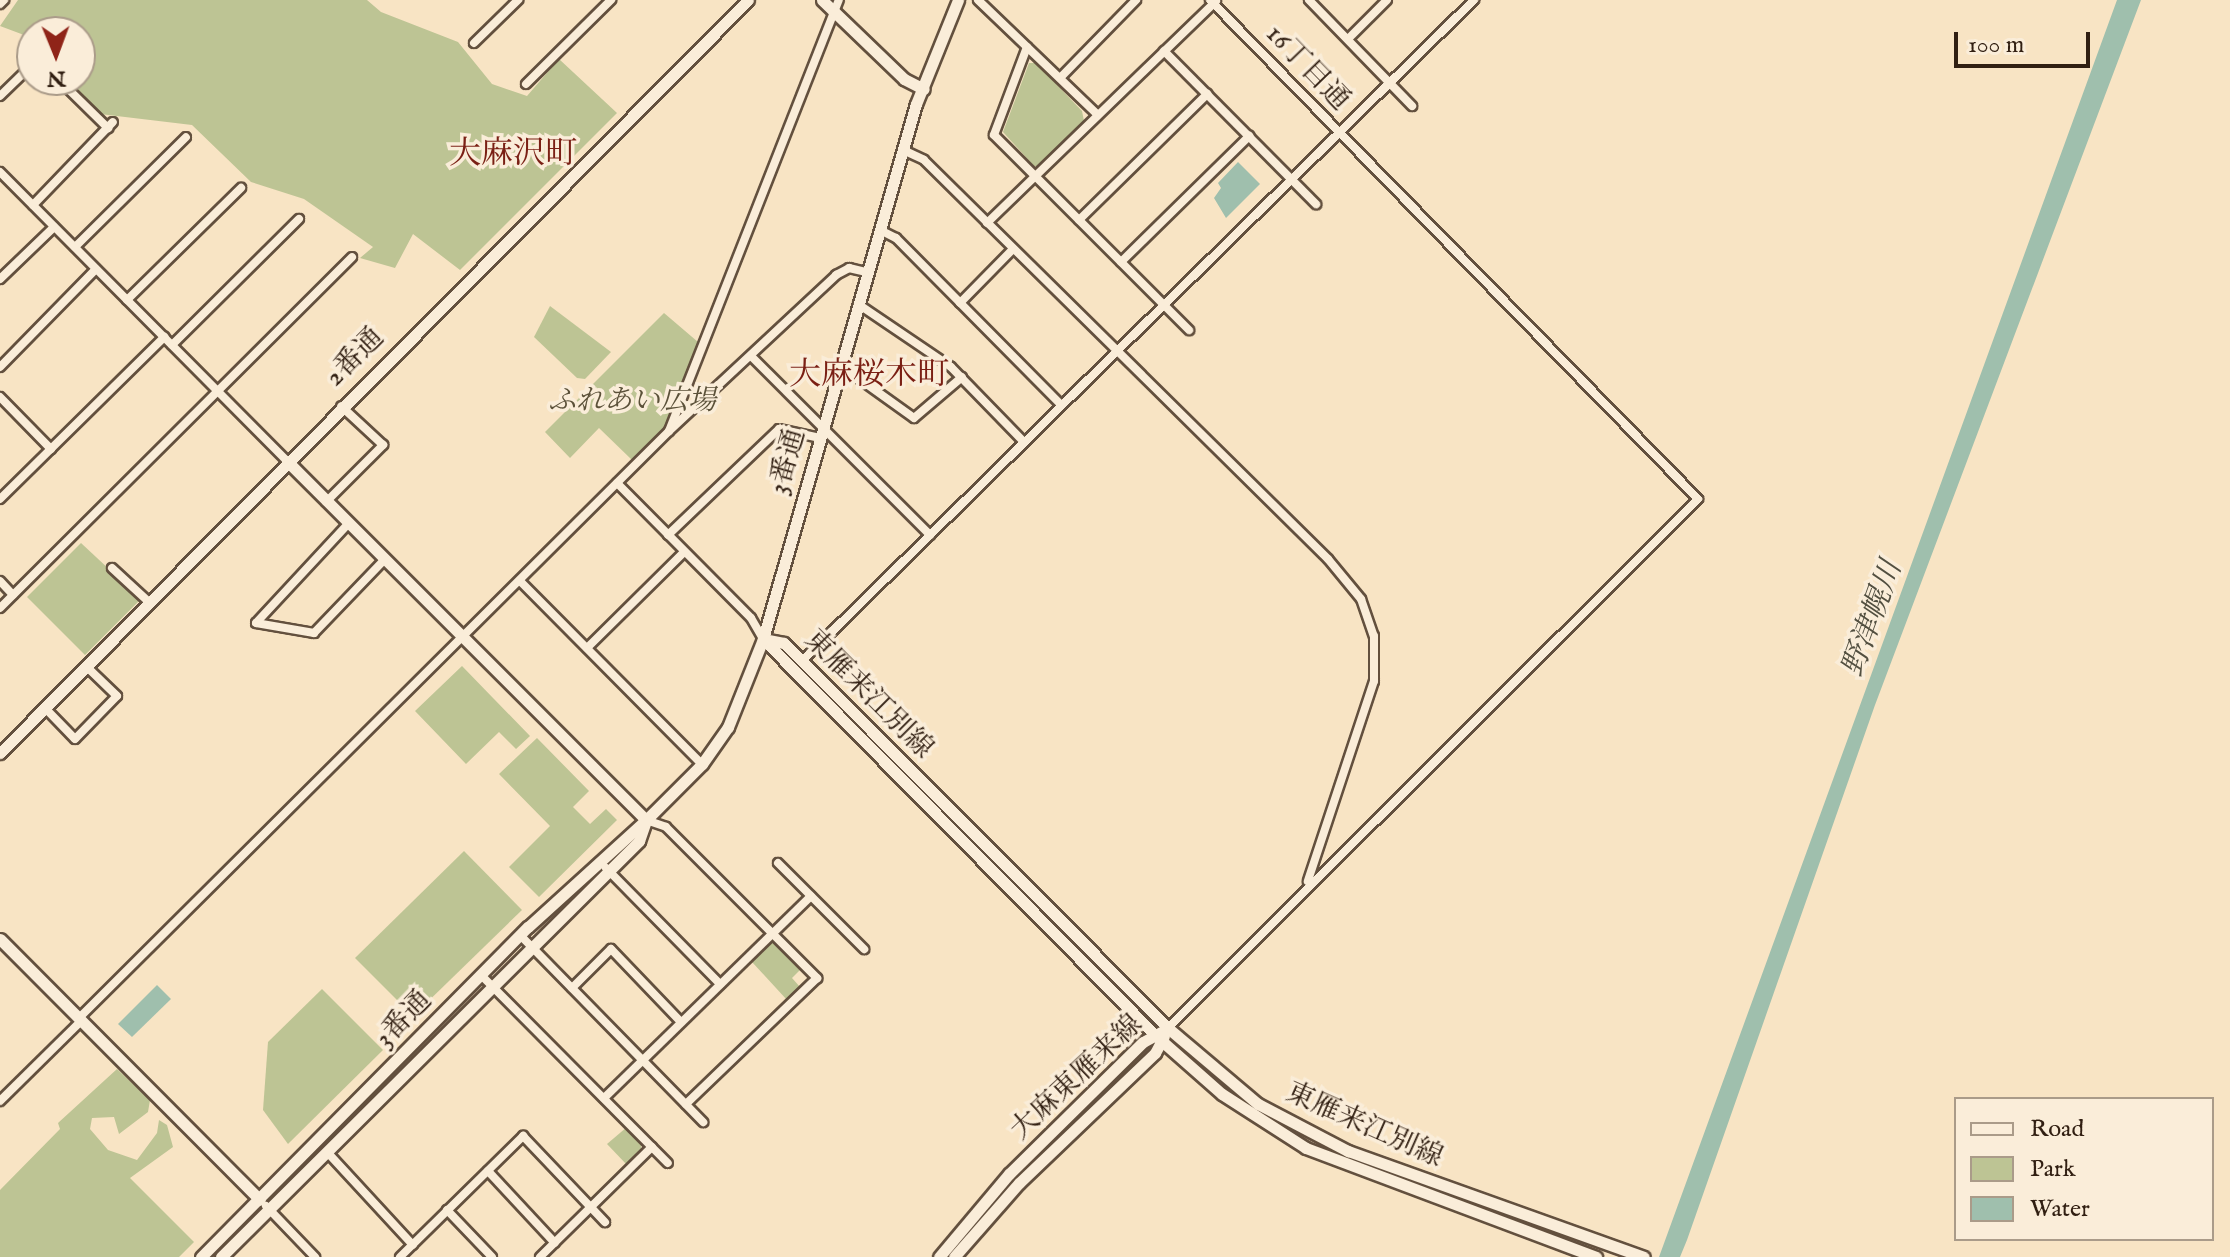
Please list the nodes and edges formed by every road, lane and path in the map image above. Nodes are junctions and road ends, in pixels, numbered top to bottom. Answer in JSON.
{"nodes":[{"id":1,"x":518,"y":0,"type":"edge"},
{"id":2,"x":611,"y":0,"type":"edge"},
{"id":3,"x":748,"y":0,"type":"edge"},
{"id":4,"x":822,"y":0,"type":"edge"},
{"id":5,"x":839,"y":0,"type":"edge"},
{"id":6,"x":958,"y":0,"type":"edge"},
{"id":7,"x":978,"y":0,"type":"edge"},
{"id":8,"x":1136,"y":0,"type":"edge"},
{"id":9,"x":1309,"y":0,"type":"edge"},
{"id":10,"x":1387,"y":0,"type":"edge"},
{"id":11,"x":1474,"y":0,"type":"edge"},
{"id":12,"x":1213,"y":1,"type":"edge"},
{"id":13,"x":835,"y":12,"type":"junction"},
{"id":14,"x":1348,"y":39,"type":"junction"},
{"id":15,"x":474,"y":43,"type":"dead end"},
{"id":16,"x":1027,"y":47,"type":"junction"},
{"id":17,"x":1164,"y":51,"type":"junction"},
{"id":18,"x":1060,"y":78,"type":"junction"},
{"id":19,"x":16,"y":80,"type":"edge"},
{"id":20,"x":1390,"y":83,"type":"junction"},
{"id":21,"x":526,"y":84,"type":"dead end"},
{"id":22,"x":924,"y":89,"type":"junction"},
{"id":23,"x":1207,"y":94,"type":"junction"},
{"id":24,"x":0,"y":96,"type":"edge"},
{"id":25,"x":77,"y":96,"type":"edge"},
{"id":26,"x":1412,"y":106,"type":"dead end"},
{"id":27,"x":1098,"y":115,"type":"junction"},
{"id":28,"x":1340,"y":133,"type":"junction"},
{"id":29,"x":1249,"y":136,"type":"junction"},
{"id":30,"x":186,"y":137,"type":"dead end"},
{"id":31,"x":903,"y":150,"type":"junction"},
{"id":32,"x":0,"y":172,"type":"edge"},
{"id":33,"x":1033,"y":178,"type":"junction"},
{"id":34,"x":1293,"y":180,"type":"junction"},
{"id":35,"x":241,"y":188,"type":"dead end"},
{"id":36,"x":1316,"y":204,"type":"dead end"},
{"id":37,"x":33,"y":205,"type":"junction"},
{"id":38,"x":299,"y":219,"type":"dead end"},
{"id":39,"x":1079,"y":220,"type":"junction"},
{"id":40,"x":987,"y":223,"type":"junction"},
{"id":41,"x":54,"y":227,"type":"junction"},
{"id":42,"x":880,"y":230,"type":"junction"},
{"id":43,"x":75,"y":247,"type":"junction"},
{"id":44,"x":1013,"y":249,"type":"junction"},
{"id":45,"x":352,"y":257,"type":"dead end"},
{"id":46,"x":1121,"y":262,"type":"junction"},
{"id":47,"x":96,"y":269,"type":"junction"},
{"id":48,"x":867,"y":272,"type":"junction"},
{"id":49,"x":0,"y":279,"type":"edge"},
{"id":50,"x":127,"y":300,"type":"junction"},
{"id":51,"x":960,"y":303,"type":"junction"},
{"id":52,"x":858,"y":304,"type":"junction"},
{"id":53,"x":1165,"y":306,"type":"junction"},
{"id":54,"x":1189,"y":330,"type":"dead end"},
{"id":55,"x":164,"y":337,"type":"junction"},
{"id":56,"x":172,"y":345,"type":"junction"},
{"id":57,"x":1118,"y":353,"type":"junction"},
{"id":58,"x":752,"y":357,"type":"junction"},
{"id":59,"x":840,"y":365,"type":"junction"},
{"id":60,"x":0,"y":367,"type":"edge"},
{"id":61,"x":962,"y":377,"type":"junction"},
{"id":62,"x":217,"y":391,"type":"junction"},
{"id":63,"x":0,"y":397,"type":"edge"},
{"id":64,"x":1061,"y":405,"type":"junction"},
{"id":65,"x":341,"y":406,"type":"junction"},
{"id":66,"x":669,"y":431,"type":"junction"},
{"id":67,"x":821,"y":432,"type":"junction"},
{"id":68,"x":1024,"y":442,"type":"junction"},
{"id":69,"x":51,"y":449,"type":"junction"},
{"id":70,"x":287,"y":461,"type":"junction"},
{"id":71,"x":617,"y":483,"type":"junction"},
{"id":72,"x":0,"y":499,"type":"edge"},
{"id":73,"x":326,"y":502,"type":"junction"},
{"id":74,"x":348,"y":524,"type":"junction"},
{"id":75,"x":668,"y":535,"type":"junction"},
{"id":76,"x":930,"y":535,"type":"junction"},
{"id":77,"x":683,"y":553,"type":"junction"},
{"id":78,"x":385,"y":559,"type":"junction"},
{"id":79,"x":112,"y":568,"type":"dead end"},
{"id":80,"x":0,"y":581,"type":"edge"},
{"id":81,"x":520,"y":581,"type":"junction"},
{"id":82,"x":13,"y":595,"type":"junction"},
{"id":83,"x":150,"y":603,"type":"junction"},
{"id":84,"x":0,"y":608,"type":"edge"},
{"id":85,"x":462,"y":638,"type":"junction"},
{"id":86,"x":763,"y":639,"type":"junction"},
{"id":87,"x":587,"y":648,"type":"junction"},
{"id":88,"x":802,"y":661,"type":"junction"},
{"id":89,"x":87,"y":667,"type":"junction"},
{"id":90,"x":45,"y":708,"type":"junction"},
{"id":91,"x":0,"y":753,"type":"edge"},
{"id":92,"x":702,"y":764,"type":"junction"},
{"id":93,"x":646,"y":820,"type":"junction"},
{"id":94,"x":599,"y":860,"type":"junction"},
{"id":95,"x":778,"y":863,"type":"dead end"},
{"id":96,"x":609,"y":871,"type":"junction"},
{"id":97,"x":811,"y":896,"type":"junction"},
{"id":98,"x":1298,"y":896,"type":"junction"},
{"id":99,"x":772,"y":934,"type":"junction"},
{"id":100,"x":520,"y":935,"type":"junction"},
{"id":101,"x":0,"y":939,"type":"edge"},
{"id":102,"x":531,"y":947,"type":"junction"},
{"id":103,"x":864,"y":949,"type":"dead end"},
{"id":104,"x":481,"y":975,"type":"junction"},
{"id":105,"x":720,"y":984,"type":"junction"},
{"id":106,"x":492,"y":986,"type":"junction"},
{"id":107,"x":572,"y":988,"type":"junction"},
{"id":108,"x":80,"y":1019,"type":"junction"},
{"id":109,"x":681,"y":1022,"type":"junction"},
{"id":110,"x":1168,"y":1028,"type":"junction"},
{"id":111,"x":1158,"y":1038,"type":"junction"},
{"id":112,"x":642,"y":1060,"type":"junction"},
{"id":113,"x":604,"y":1098,"type":"junction"},
{"id":114,"x":0,"y":1101,"type":"edge"},
{"id":115,"x":686,"y":1104,"type":"junction"},
{"id":116,"x":703,"y":1122,"type":"dead end"},
{"id":117,"x":652,"y":1147,"type":"junction"},
{"id":118,"x":328,"y":1153,"type":"junction"},
{"id":119,"x":668,"y":1163,"type":"dead end"},
{"id":120,"x":488,"y":1171,"type":"junction"},
{"id":121,"x":260,"y":1200,"type":"junction"},
{"id":122,"x":591,"y":1207,"type":"junction"},
{"id":123,"x":270,"y":1210,"type":"junction"},
{"id":124,"x":447,"y":1210,"type":"junction"},
{"id":125,"x":605,"y":1222,"type":"dead end"},
{"id":126,"x":555,"y":1243,"type":"junction"},
{"id":127,"x":413,"y":1245,"type":"junction"},
{"id":128,"x":201,"y":1257,"type":"edge"},
{"id":129,"x":221,"y":1257,"type":"edge"},
{"id":130,"x":315,"y":1257,"type":"edge"},
{"id":131,"x":400,"y":1257,"type":"edge"},
{"id":132,"x":492,"y":1257,"type":"edge"},
{"id":133,"x":540,"y":1257,"type":"edge"},
{"id":134,"x":939,"y":1257,"type":"edge"},
{"id":135,"x":954,"y":1257,"type":"edge"},
{"id":136,"x":1596,"y":1257,"type":"edge"},
{"id":137,"x":1644,"y":1257,"type":"edge"}],
"edges":[{"from":1,"to":15,"type":"street"},
{"from":2,"to":21,"type":"street"},
{"from":3,"to":65,"type":"main road","name":"2番通"},
{"from":4,"to":13,"type":"main road"},
{"from":5,"to":13,"type":"street"},
{"from":6,"to":22,"type":"main road","name":"3番通"},
{"from":7,"to":16,"type":"street"},
{"from":8,"to":18,"type":"street"},
{"from":9,"to":14,"type":"street"},
{"from":10,"to":14,"type":"street"},
{"from":11,"to":20,"type":"street"},
{"from":12,"to":17,"type":"street"},
{"from":12,"to":28,"type":"street","name":"16丁目通"},
{"from":13,"to":22,"type":"main road"},
{"from":13,"to":66,"type":"street"},
{"from":14,"to":20,"type":"street"},
{"from":16,"to":18,"type":"street"},
{"from":16,"to":33,"type":"street"},
{"from":17,"to":23,"type":"street"},
{"from":17,"to":27,"type":"street"},
{"from":18,"to":27,"type":"street"},
{"from":19,"to":24,"type":"street"},
{"from":20,"to":26,"type":"street"},
{"from":20,"to":28,"type":"street"},
{"from":22,"to":31,"type":"main road","name":"3番通"},
{"from":23,"to":29,"type":"street"},
{"from":23,"to":39,"type":"street"},
{"from":25,"to":37,"type":"street"},
{"from":27,"to":33,"type":"street"},
{"from":28,"to":34,"type":"street"},
{"from":28,"to":98,"type":"street","name":"16丁目通"},
{"from":29,"to":34,"type":"street"},
{"from":29,"to":46,"type":"street"},
{"from":30,"to":43,"type":"street"},
{"from":31,"to":40,"type":"street"},
{"from":31,"to":42,"type":"main road","name":"3番通"},
{"from":32,"to":37,"type":"street"},
{"from":33,"to":39,"type":"street"},
{"from":33,"to":40,"type":"street"},
{"from":34,"to":36,"type":"street"},
{"from":34,"to":53,"type":"street"},
{"from":35,"to":50,"type":"street"},
{"from":37,"to":41,"type":"street"},
{"from":38,"to":56,"type":"street"},
{"from":39,"to":46,"type":"street"},
{"from":40,"to":44,"type":"street"},
{"from":41,"to":43,"type":"street"},
{"from":41,"to":49,"type":"street"},
{"from":42,"to":48,"type":"main road","name":"3番通"},
{"from":42,"to":51,"type":"street"},
{"from":43,"to":47,"type":"street"},
{"from":44,"to":51,"type":"street"},
{"from":44,"to":57,"type":"street"},
{"from":45,"to":62,"type":"street"},
{"from":46,"to":53,"type":"street"},
{"from":47,"to":50,"type":"street"},
{"from":47,"to":60,"type":"street"},
{"from":48,"to":52,"type":"main road","name":"3番通"},
{"from":48,"to":58,"type":"street"},
{"from":50,"to":55,"type":"street"},
{"from":51,"to":64,"type":"street"},
{"from":52,"to":59,"type":"main road","name":"3番通"},
{"from":52,"to":61,"type":"street"},
{"from":53,"to":54,"type":"street"},
{"from":53,"to":57,"type":"street"},
{"from":55,"to":56,"type":"street"},
{"from":55,"to":69,"type":"street"},
{"from":56,"to":62,"type":"street"},
{"from":57,"to":64,"type":"street"},
{"from":57,"to":98,"type":"street"},
{"from":58,"to":66,"type":"street"},
{"from":58,"to":67,"type":"street"},
{"from":59,"to":61,"type":"street"},
{"from":59,"to":67,"type":"main road","name":"3番通"},
{"from":61,"to":68,"type":"street"},
{"from":62,"to":70,"type":"street"},
{"from":62,"to":82,"type":"street"},
{"from":63,"to":69,"type":"street"},
{"from":64,"to":68,"type":"street"},
{"from":65,"to":70,"type":"main road","name":"2番通"},
{"from":65,"to":73,"type":"street"},
{"from":66,"to":71,"type":"street"},
{"from":67,"to":75,"type":"street"},
{"from":67,"to":76,"type":"street"},
{"from":67,"to":86,"type":"main road","name":"3番通"},
{"from":68,"to":76,"type":"street"},
{"from":69,"to":72,"type":"street"},
{"from":70,"to":73,"type":"main road"},
{"from":70,"to":83,"type":"main road","name":"2番通"},
{"from":71,"to":75,"type":"street"},
{"from":71,"to":81,"type":"street"},
{"from":73,"to":74,"type":"main road"},
{"from":74,"to":78,"type":"main road"},
{"from":74,"to":78,"type":"street"},
{"from":75,"to":77,"type":"street"},
{"from":76,"to":88,"type":"street"},
{"from":77,"to":86,"type":"street"},
{"from":77,"to":87,"type":"street"},
{"from":78,"to":85,"type":"main road"},
{"from":79,"to":83,"type":"street"},
{"from":80,"to":82,"type":"street"},
{"from":81,"to":85,"type":"street"},
{"from":81,"to":87,"type":"street"},
{"from":82,"to":84,"type":"street"},
{"from":83,"to":89,"type":"main road","name":"2番通"},
{"from":85,"to":93,"type":"main road"},
{"from":85,"to":108,"type":"street"},
{"from":86,"to":88,"type":"main road","name":"東雁来江別線"},
{"from":86,"to":92,"type":"main road","name":"3番通"},
{"from":86,"to":111,"type":"main road","name":"東雁来江別線"},
{"from":87,"to":92,"type":"street"},
{"from":88,"to":110,"type":"main road","name":"東雁来江別線"},
{"from":89,"to":90,"type":"main road","name":"2番通"},
{"from":89,"to":90,"type":"street"},
{"from":90,"to":91,"type":"main road","name":"2番通"},
{"from":92,"to":93,"type":"main road","name":"3番通"},
{"from":93,"to":94,"type":"main road","name":"3番通"},
{"from":93,"to":96,"type":"main road","name":"3番通"},
{"from":93,"to":99,"type":"street"},
{"from":94,"to":96,"type":"street"},
{"from":94,"to":100,"type":"main road","name":"3番通"},
{"from":95,"to":97,"type":"street"},
{"from":96,"to":102,"type":"main road","name":"3番通"},
{"from":96,"to":105,"type":"street"},
{"from":97,"to":99,"type":"street"},
{"from":97,"to":103,"type":"street"},
{"from":98,"to":110,"type":"street"},
{"from":99,"to":105,"type":"street"},
{"from":99,"to":115,"type":"street"},
{"from":100,"to":102,"type":"street"},
{"from":100,"to":104,"type":"main road","name":"3番通"},
{"from":101,"to":108,"type":"main road"},
{"from":102,"to":106,"type":"main road","name":"3番通"},
{"from":102,"to":107,"type":"street"},
{"from":104,"to":106,"type":"street"},
{"from":104,"to":121,"type":"main road","name":"3番通"},
{"from":105,"to":109,"type":"street"},
{"from":106,"to":113,"type":"street"},
{"from":106,"to":118,"type":"main road","name":"3番通"},
{"from":107,"to":109,"type":"street"},
{"from":107,"to":112,"type":"street"},
{"from":108,"to":114,"type":"street"},
{"from":108,"to":121,"type":"main road"},
{"from":109,"to":112,"type":"street"},
{"from":110,"to":111,"type":"main road","name":"大麻東雁来線"},
{"from":110,"to":137,"type":"main road","name":"東雁来江別線"},
{"from":111,"to":134,"type":"main road","name":"大麻東雁来線"},
{"from":111,"to":135,"type":"main road","name":"大麻東雁来線"},
{"from":111,"to":136,"type":"main road","name":"東雁来江別線"},
{"from":112,"to":113,"type":"street"},
{"from":112,"to":115,"type":"street"},
{"from":113,"to":117,"type":"street"},
{"from":115,"to":116,"type":"street"},
{"from":117,"to":119,"type":"street"},
{"from":117,"to":122,"type":"street"},
{"from":118,"to":123,"type":"main road","name":"3番通"},
{"from":118,"to":127,"type":"street"},
{"from":120,"to":122,"type":"street"},
{"from":120,"to":124,"type":"street"},
{"from":120,"to":126,"type":"street"},
{"from":121,"to":123,"type":"street"},
{"from":121,"to":128,"type":"main road","name":"3番通"},
{"from":122,"to":125,"type":"street"},
{"from":122,"to":126,"type":"street"},
{"from":123,"to":129,"type":"main road","name":"3番通"},
{"from":123,"to":130,"type":"street"},
{"from":124,"to":127,"type":"street"},
{"from":124,"to":132,"type":"street"},
{"from":126,"to":133,"type":"street"},
{"from":127,"to":131,"type":"street"}]}
